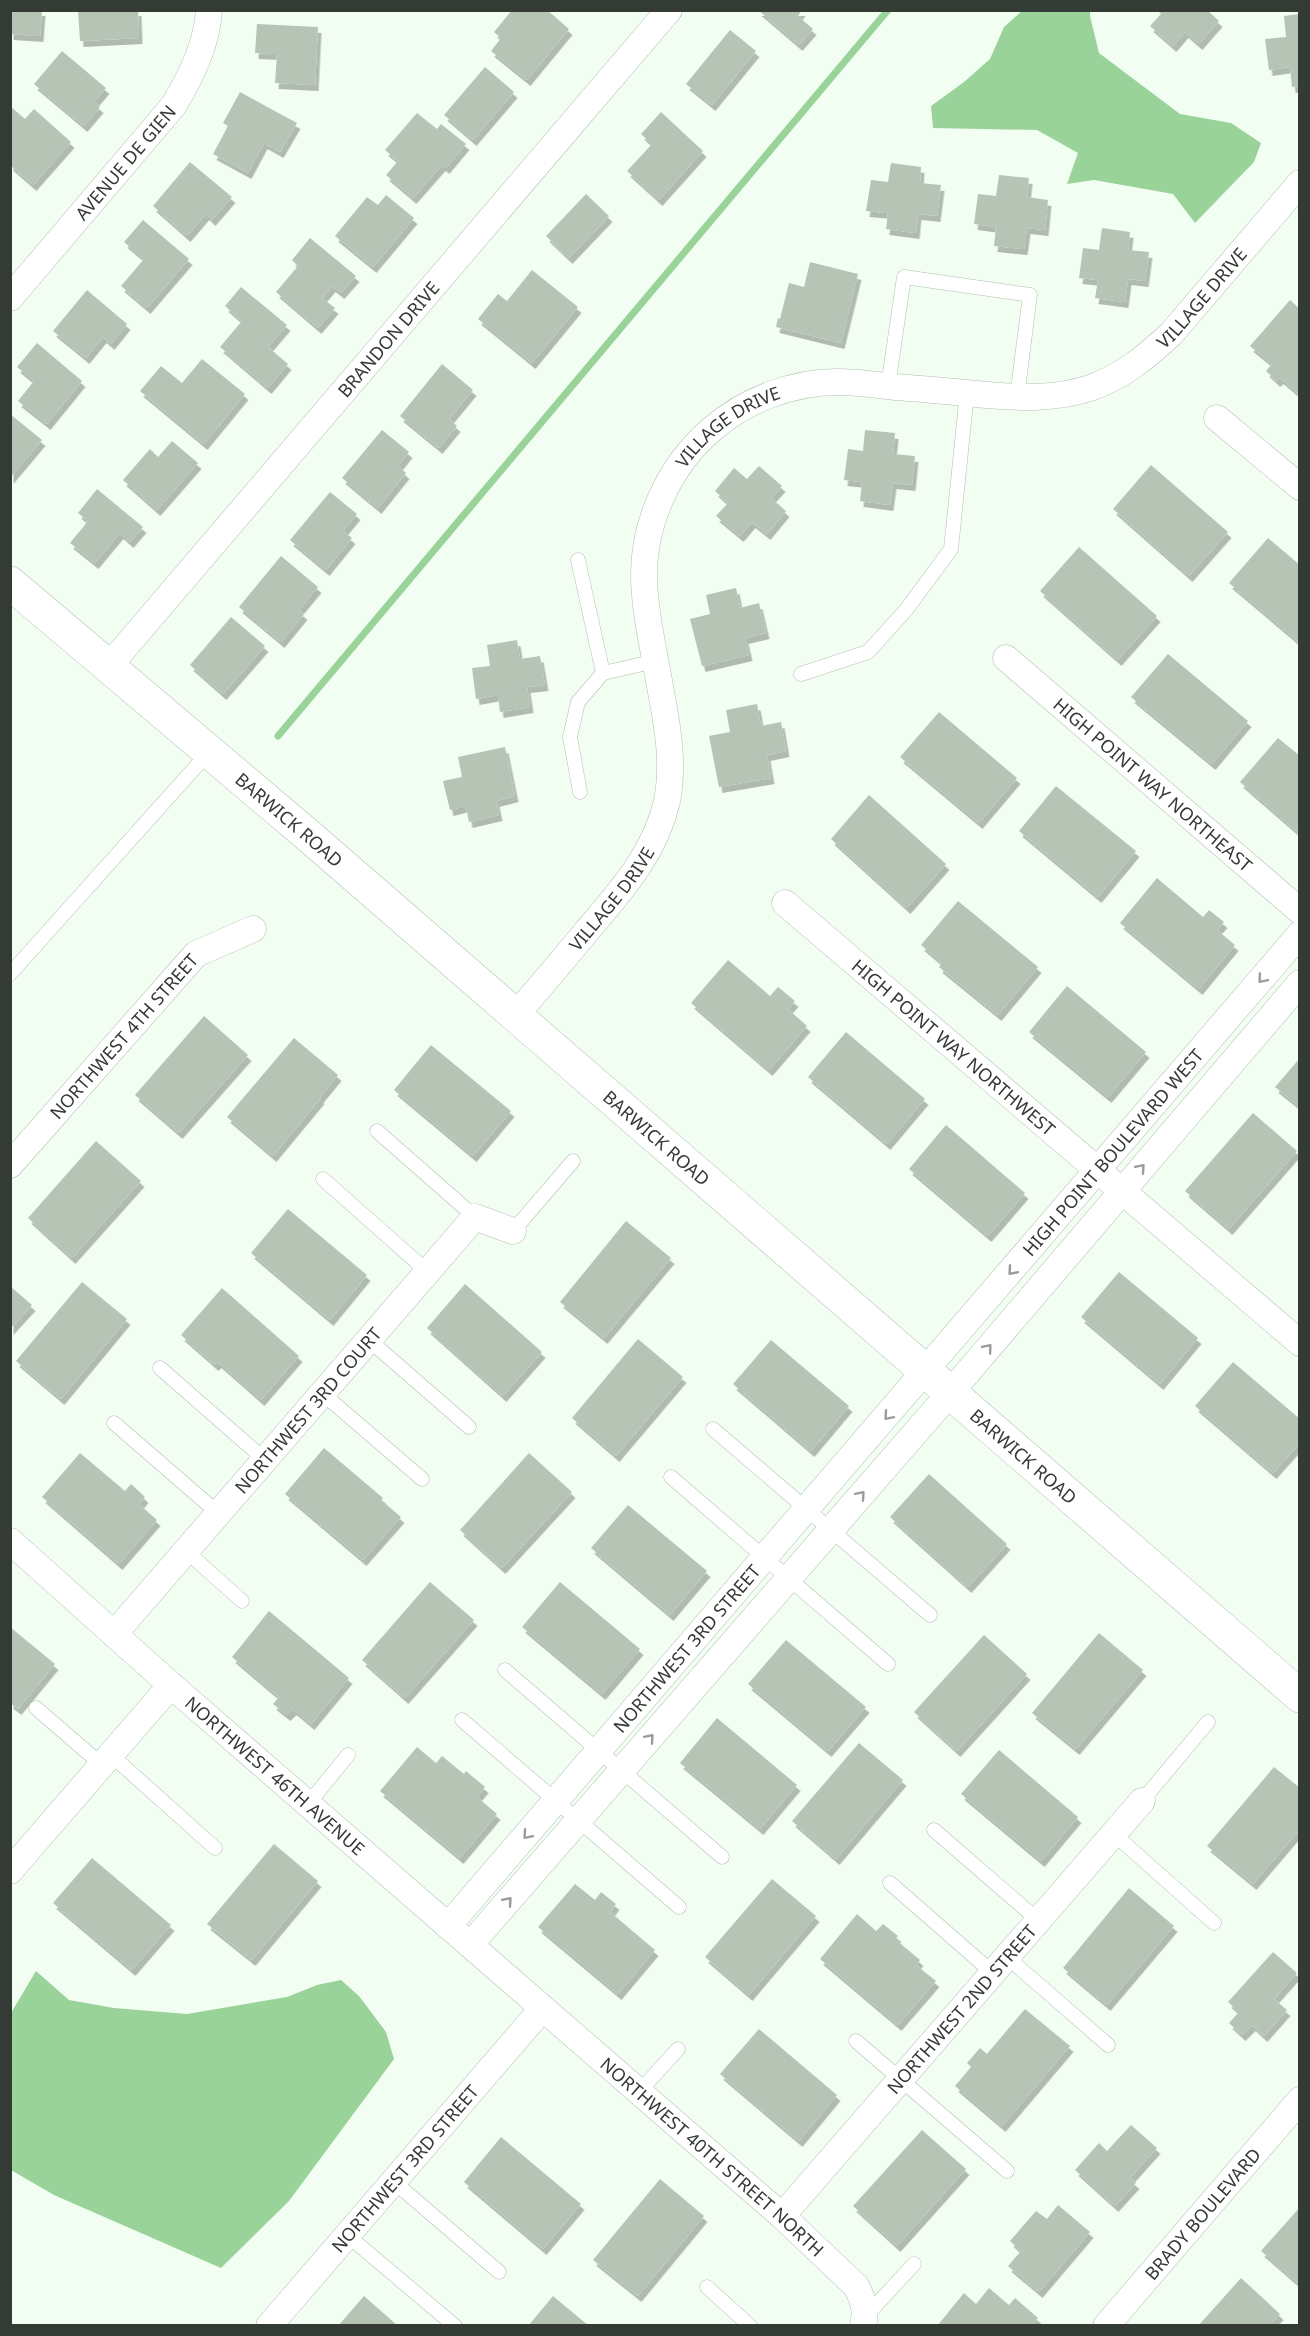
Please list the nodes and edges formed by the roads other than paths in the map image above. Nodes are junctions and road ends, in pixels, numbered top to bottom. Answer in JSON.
{"nodes":[{"id":1,"x":209,"y":10,"type":"edge"},
{"id":2,"x":669,"y":10,"type":"edge"},
{"id":3,"x":1299,"y":183,"type":"edge"},
{"id":4,"x":10,"y":298,"type":"edge"},
{"id":5,"x":888,"y":386,"type":"junction"},
{"id":6,"x":967,"y":393,"type":"junction"},
{"id":7,"x":1017,"y":397,"type":"junction"},
{"id":8,"x":1218,"y":418,"type":"dead end"},
{"id":9,"x":1299,"y":487,"type":"edge"},
{"id":10,"x":578,"y":560,"type":"dead end"},
{"id":11,"x":10,"y":583,"type":"edge"},
{"id":12,"x":1006,"y":658,"type":"dead end"},
{"id":13,"x":656,"y":661,"type":"junction"},
{"id":14,"x":109,"y":666,"type":"junction"},
{"id":15,"x":603,"y":673,"type":"junction"},
{"id":16,"x":801,"y":674,"type":"dead end"},
{"id":17,"x":209,"y":752,"type":"junction"},
{"id":18,"x":580,"y":792,"type":"dead end"},
{"id":19,"x":785,"y":903,"type":"dead end"},
{"id":20,"x":1299,"y":910,"type":"edge"},
{"id":21,"x":253,"y":929,"type":"dead end"},
{"id":22,"x":1299,"y":934,"type":"edge"},
{"id":23,"x":12,"y":970,"type":"edge"},
{"id":24,"x":1299,"y":983,"type":"edge"},
{"id":25,"x":515,"y":1016,"type":"junction"},
{"id":26,"x":377,"y":1131,"type":"dead end"},
{"id":27,"x":573,"y":1161,"type":"dead end"},
{"id":28,"x":10,"y":1165,"type":"edge"},
{"id":29,"x":1098,"y":1171,"type":"junction"},
{"id":30,"x":323,"y":1179,"type":"dead end"},
{"id":31,"x":1122,"y":1191,"type":"junction"},
{"id":32,"x":475,"y":1217,"type":"junction"},
{"id":33,"x":513,"y":1232,"type":"joint"},
{"id":34,"x":428,"y":1272,"type":"junction"},
{"id":35,"x":369,"y":1340,"type":"junction"},
{"id":36,"x":1299,"y":1343,"type":"edge"},
{"id":37,"x":160,"y":1368,"type":"dead end"},
{"id":38,"x":938,"y":1382,"type":"junction"},
{"id":39,"x":322,"y":1393,"type":"junction"},
{"id":40,"x":114,"y":1423,"type":"dead end"},
{"id":41,"x":469,"y":1427,"type":"dead end"},
{"id":42,"x":713,"y":1428,"type":"dead end"},
{"id":43,"x":264,"y":1459,"type":"junction"},
{"id":44,"x":671,"y":1477,"type":"dead end"},
{"id":45,"x":422,"y":1479,"type":"dead end"},
{"id":46,"x":807,"y":1510,"type":"junction"},
{"id":47,"x":218,"y":1514,"type":"junction"},
{"id":48,"x":830,"y":1530,"type":"junction"},
{"id":49,"x":10,"y":1541,"type":"edge"},
{"id":50,"x":186,"y":1551,"type":"junction"},
{"id":51,"x":765,"y":1558,"type":"junction"},
{"id":52,"x":789,"y":1578,"type":"junction"},
{"id":53,"x":242,"y":1601,"type":"dead end"},
{"id":54,"x":930,"y":1616,"type":"dead end"},
{"id":55,"x":114,"y":1634,"type":"junction"},
{"id":56,"x":888,"y":1664,"type":"dead end"},
{"id":57,"x":505,"y":1670,"type":"dead end"},
{"id":58,"x":171,"y":1685,"type":"junction"},
{"id":59,"x":1299,"y":1696,"type":"edge"},
{"id":60,"x":36,"y":1708,"type":"dead end"},
{"id":61,"x":462,"y":1720,"type":"dead end"},
{"id":62,"x":1208,"y":1722,"type":"dead end"},
{"id":63,"x":599,"y":1751,"type":"junction"},
{"id":64,"x":348,"y":1755,"type":"dead end"},
{"id":65,"x":106,"y":1760,"type":"junction"},
{"id":66,"x":622,"y":1770,"type":"junction"},
{"id":67,"x":556,"y":1801,"type":"junction"},
{"id":68,"x":1142,"y":1802,"type":"joint"},
{"id":69,"x":308,"y":1804,"type":"junction"},
{"id":70,"x":579,"y":1820,"type":"junction"},
{"id":71,"x":934,"y":1830,"type":"dead end"},
{"id":72,"x":1114,"y":1834,"type":"junction"},
{"id":73,"x":215,"y":1848,"type":"dead end"},
{"id":74,"x":722,"y":1857,"type":"dead end"},
{"id":75,"x":10,"y":1871,"type":"edge"},
{"id":76,"x":890,"y":1883,"type":"dead end"},
{"id":77,"x":679,"y":1907,"type":"dead end"},
{"id":78,"x":1039,"y":1920,"type":"junction"},
{"id":79,"x":1214,"y":1923,"type":"dead end"},
{"id":80,"x":448,"y":1926,"type":"junction"},
{"id":81,"x":470,"y":1945,"type":"junction"},
{"id":82,"x":1000,"y":1965,"type":"junction"},
{"id":83,"x":542,"y":2009,"type":"junction"},
{"id":84,"x":856,"y":2041,"type":"dead end"},
{"id":85,"x":1108,"y":2046,"type":"dead end"},
{"id":86,"x":678,"y":2049,"type":"dead end"},
{"id":87,"x":901,"y":2079,"type":"junction"},
{"id":88,"x":638,"y":2093,"type":"junction"},
{"id":89,"x":1299,"y":2100,"type":"edge"},
{"id":90,"x":1007,"y":2170,"type":"dead end"},
{"id":91,"x":393,"y":2181,"type":"junction"},
{"id":92,"x":782,"y":2216,"type":"junction"},
{"id":93,"x":347,"y":2235,"type":"junction"},
{"id":94,"x":914,"y":2264,"type":"dead end"},
{"id":95,"x":499,"y":2272,"type":"dead end"},
{"id":96,"x":707,"y":2287,"type":"dead end"},
{"id":97,"x":864,"y":2321,"type":"edge"},
{"id":98,"x":269,"y":2325,"type":"edge"},
{"id":99,"x":454,"y":2325,"type":"edge"},
{"id":100,"x":750,"y":2325,"type":"edge"},
{"id":101,"x":1106,"y":2325,"type":"edge"}],
"edges":[{"from":1,"to":4,"type":"street","name":"AVENUE DE GIEN"},
{"from":2,"to":14,"type":"street","name":"BRANDON DRIVE"},
{"from":3,"to":7,"type":"street","name":"VILLAGE DRIVE"},
{"from":5,"to":6,"type":"street","name":"VILLAGE DRIVE"},
{"from":5,"to":7,"type":"lane"},
{"from":5,"to":13,"type":"street","name":"VILLAGE DRIVE"},
{"from":6,"to":7,"type":"street","name":"VILLAGE DRIVE"},
{"from":6,"to":16,"type":"lane"},
{"from":8,"to":9,"type":"street"},
{"from":10,"to":15,"type":"lane"},
{"from":11,"to":14,"type":"street","name":"BARWICK ROAD"},
{"from":12,"to":20,"type":"street","name":"HIGH POINT WAY NORTHEAST"},
{"from":13,"to":15,"type":"lane"},
{"from":13,"to":25,"type":"street","name":"VILLAGE DRIVE"},
{"from":14,"to":17,"type":"street","name":"BARWICK ROAD"},
{"from":15,"to":18,"type":"lane"},
{"from":17,"to":23,"type":"lane"},
{"from":17,"to":25,"type":"street","name":"BARWICK ROAD"},
{"from":19,"to":29,"type":"street","name":"HIGH POINT WAY NORTHWEST"},
{"from":21,"to":28,"type":"street","name":"NORTHWEST 4TH STREET"},
{"from":22,"to":29,"type":"street","name":"HIGH POINT BOULEVARD WEST","one_way":true},
{"from":31,"to":24,"type":"street","name":"HIGH POINT BOULEVARD WEST","one_way":true},
{"from":25,"to":38,"type":"street","name":"BARWICK ROAD"},
{"from":26,"to":32,"type":"lane"},
{"from":27,"to":33,"type":"lane"},
{"from":29,"to":31,"type":"street","name":"HIGH POINT WAY NORTHWEST"},
{"from":29,"to":38,"type":"street","name":"HIGH POINT BOULEVARD WEST","one_way":true},
{"from":30,"to":34,"type":"lane"},
{"from":31,"to":36,"type":"street","name":"HIGH POINT WAY NORTHWEST"},
{"from":38,"to":31,"type":"street","name":"HIGH POINT BOULEVARD WEST","one_way":true},
{"from":32,"to":33,"type":"street"},
{"from":32,"to":34,"type":"street","name":"NORTHWEST 3RD COURT"},
{"from":34,"to":35,"type":"street","name":"NORTHWEST 3RD COURT"},
{"from":35,"to":39,"type":"street","name":"NORTHWEST 3RD COURT"},
{"from":35,"to":41,"type":"lane"},
{"from":37,"to":43,"type":"lane"},
{"from":38,"to":46,"type":"street","name":"NORTHWEST 3RD STREET","one_way":true},
{"from":48,"to":38,"type":"street","name":"NORTHWEST 3RD STREET","one_way":true},
{"from":38,"to":59,"type":"street","name":"BARWICK ROAD"},
{"from":39,"to":43,"type":"street","name":"NORTHWEST 3RD COURT"},
{"from":39,"to":45,"type":"lane"},
{"from":40,"to":47,"type":"lane"},
{"from":42,"to":46,"type":"lane"},
{"from":43,"to":47,"type":"street","name":"NORTHWEST 3RD COURT"},
{"from":44,"to":51,"type":"lane"},
{"from":46,"to":48,"type":"lane"},
{"from":46,"to":51,"type":"street","name":"NORTHWEST 3RD STREET"},
{"from":47,"to":50,"type":"street","name":"NORTHWEST 3RD COURT"},
{"from":48,"to":52,"type":"street","name":"NORTHWEST 3RD STREET"},
{"from":48,"to":54,"type":"lane"},
{"from":49,"to":55,"type":"street","name":"NORTHWEST 46TH AVENUE"},
{"from":50,"to":53,"type":"lane"},
{"from":50,"to":55,"type":"street","name":"NORTHWEST 3RD COURT"},
{"from":51,"to":52,"type":"lane"},
{"from":51,"to":63,"type":"street","name":"NORTHWEST 3RD STREET"},
{"from":52,"to":56,"type":"lane"},
{"from":66,"to":52,"type":"street","name":"NORTHWEST 3RD STREET","one_way":true},
{"from":55,"to":58,"type":"street","name":"NORTHWEST 46TH AVENUE"},
{"from":57,"to":63,"type":"lane"},
{"from":58,"to":65,"type":"street"},
{"from":58,"to":69,"type":"street","name":"NORTHWEST 46TH AVENUE"},
{"from":60,"to":65,"type":"lane"},
{"from":61,"to":67,"type":"lane"},
{"from":62,"to":68,"type":"lane"},
{"from":63,"to":66,"type":"lane"},
{"from":63,"to":67,"type":"street","name":"NORTHWEST 3RD STREET"},
{"from":64,"to":69,"type":"lane"},
{"from":65,"to":73,"type":"lane"},
{"from":65,"to":75,"type":"street"},
{"from":66,"to":70,"type":"street","name":"NORTHWEST 3RD STREET"},
{"from":66,"to":74,"type":"lane"},
{"from":67,"to":70,"type":"lane"},
{"from":67,"to":80,"type":"street","name":"NORTHWEST 3RD STREET","one_way":true},
{"from":68,"to":72,"type":"street","name":"NORTHWEST 2ND STREET"},
{"from":69,"to":80,"type":"street","name":"NORTHWEST 46TH AVENUE"},
{"from":70,"to":77,"type":"lane"},
{"from":81,"to":70,"type":"street","name":"NORTHWEST 3RD STREET","one_way":true},
{"from":71,"to":78,"type":"lane"},
{"from":72,"to":78,"type":"street","name":"NORTHWEST 2ND STREET"},
{"from":72,"to":79,"type":"lane"},
{"from":76,"to":82,"type":"lane"},
{"from":78,"to":82,"type":"street","name":"NORTHWEST 2ND STREET"},
{"from":80,"to":81,"type":"street","name":"NORTHWEST 46TH AVENUE"},
{"from":81,"to":83,"type":"street","name":"NORTHWEST 46TH AVENUE"},
{"from":82,"to":85,"type":"lane"},
{"from":82,"to":87,"type":"street","name":"NORTHWEST 2ND STREET"},
{"from":83,"to":88,"type":"street","name":"NORTHWEST 40TH STREET NORTH"},
{"from":83,"to":91,"type":"street","name":"NORTHWEST 3RD STREET"},
{"from":84,"to":87,"type":"lane"},
{"from":86,"to":88,"type":"lane"},
{"from":87,"to":90,"type":"lane"},
{"from":87,"to":92,"type":"street","name":"NORTHWEST 2ND STREET"},
{"from":88,"to":92,"type":"street","name":"NORTHWEST 40TH STREET NORTH"},
{"from":89,"to":101,"type":"street","name":"BRADY BOULEVARD"},
{"from":91,"to":93,"type":"street","name":"NORTHWEST 3RD STREET"},
{"from":91,"to":95,"type":"lane"},
{"from":92,"to":97,"type":"street","name":"NORTHWEST 40TH STREET NORTH"},
{"from":93,"to":98,"type":"street","name":"NORTHWEST 3RD STREET"},
{"from":93,"to":99,"type":"lane"},
{"from":94,"to":97,"type":"lane"},
{"from":96,"to":100,"type":"lane"}]}
